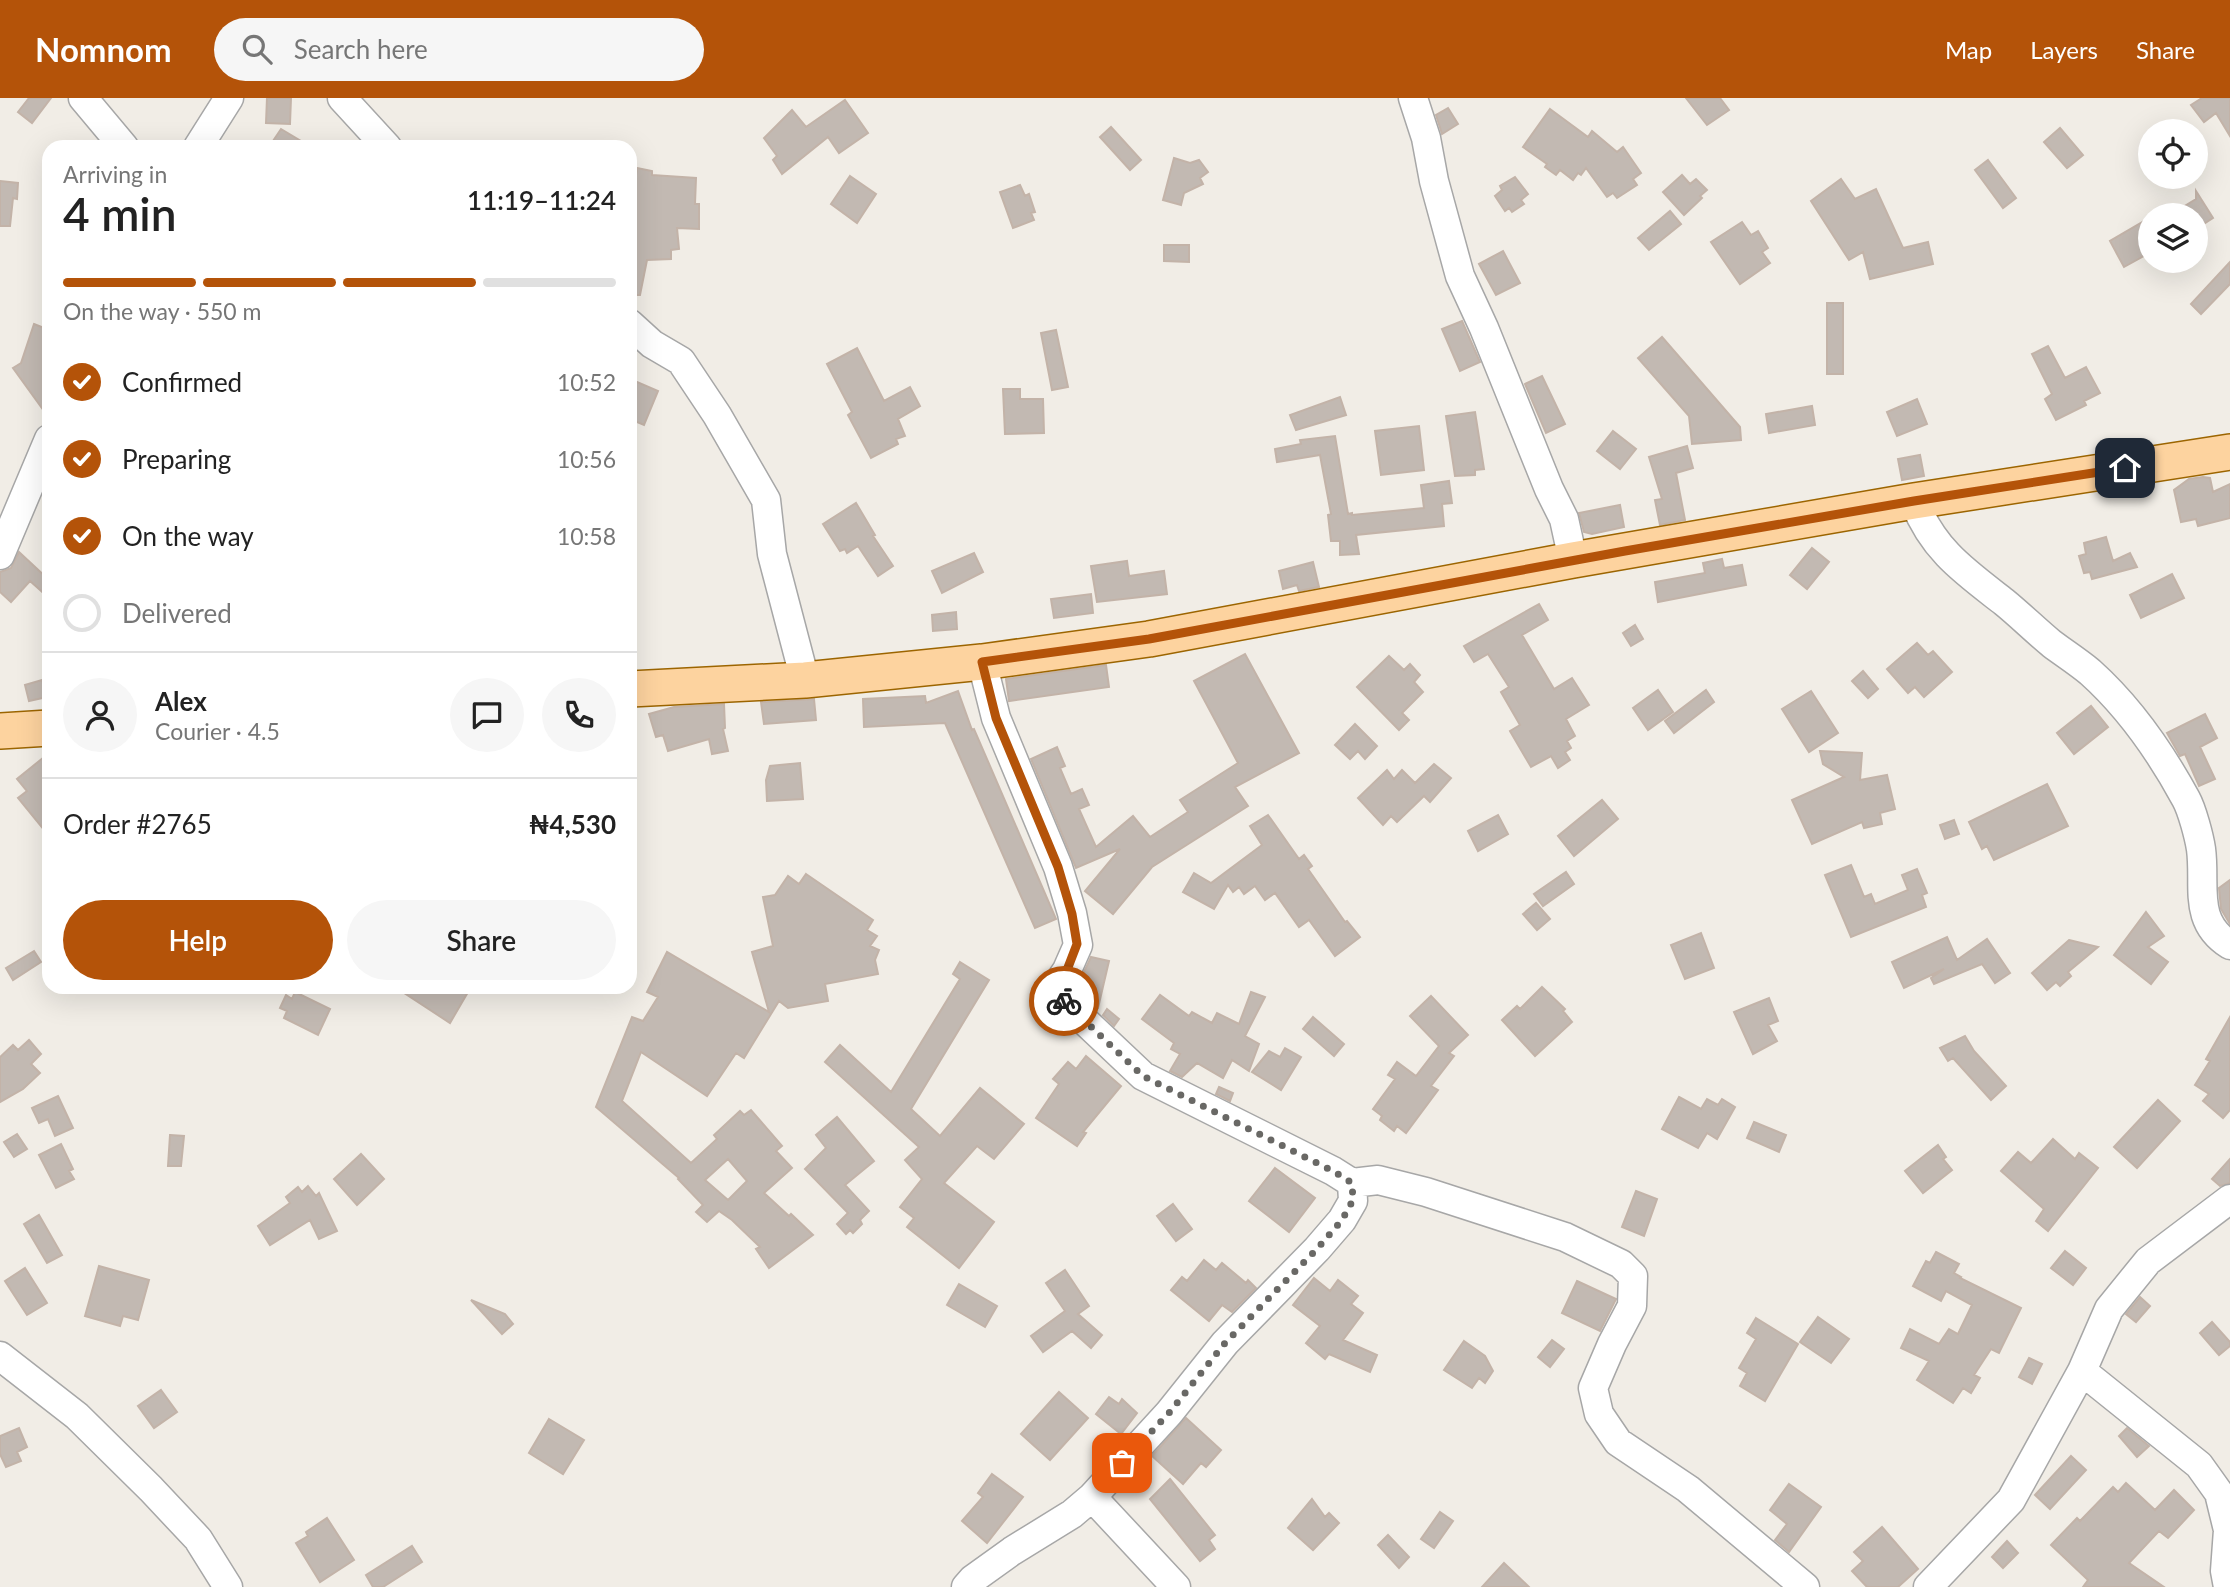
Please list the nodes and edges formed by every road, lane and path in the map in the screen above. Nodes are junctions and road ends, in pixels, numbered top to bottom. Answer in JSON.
{"nodes":[{"id":1,"x":83,"y":98,"type":"edge"},
{"id":2,"x":229,"y":98,"type":"edge"},
{"id":3,"x":342,"y":98,"type":"edge"},
{"id":4,"x":1413,"y":98,"type":"edge"},
{"id":5,"x":118,"y":140,"type":"edge"},
{"id":6,"x":202,"y":140,"type":"edge"},
{"id":7,"x":381,"y":140,"type":"edge"},
{"id":8,"x":637,"y":330,"type":"edge"},
{"id":9,"x":2230,"y":452,"type":"edge"},
{"id":10,"x":42,"y":456,"type":"edge"},
{"id":11,"x":1914,"y":501,"type":"junction"},
{"id":12,"x":0,"y":555,"type":"edge"},
{"id":13,"x":1573,"y":561,"type":"junction"},
{"id":14,"x":982,"y":662,"type":"junction"},
{"id":15,"x":805,"y":680,"type":"junction"},
{"id":16,"x":637,"y":689,"type":"edge"},
{"id":17,"x":42,"y":728,"type":"edge"},
{"id":18,"x":0,"y":731,"type":"edge"},
{"id":19,"x":2230,"y":945,"type":"edge"},
{"id":20,"x":1352,"y":1183,"type":"junction"},
{"id":21,"x":2230,"y":1199,"type":"edge"},
{"id":22,"x":0,"y":1356,"type":"edge"},
{"id":23,"x":2082,"y":1371,"type":"junction"},
{"id":24,"x":1092,"y":1497,"type":"junction"},
{"id":25,"x":228,"y":1587,"type":"edge"},
{"id":26,"x":965,"y":1587,"type":"edge"},
{"id":27,"x":1176,"y":1587,"type":"edge"},
{"id":28,"x":1805,"y":1587,"type":"edge"},
{"id":29,"x":1928,"y":1587,"type":"edge"},
{"id":30,"x":2228,"y":1587,"type":"edge"}],
"edges":[{"from":1,"to":5,"type":"street"},
{"from":2,"to":6,"type":"street"},
{"from":3,"to":7,"type":"street"},
{"from":4,"to":13,"type":"street"},
{"from":8,"to":15,"type":"street"},
{"from":9,"to":11,"type":"main road"},
{"from":10,"to":12,"type":"street"},
{"from":11,"to":13,"type":"main road"},
{"from":11,"to":19,"type":"street"},
{"from":13,"to":14,"type":"main road"},
{"from":14,"to":15,"type":"main road"},
{"from":14,"to":20,"type":"street"},
{"from":15,"to":16,"type":"main road"},
{"from":17,"to":18,"type":"main road"},
{"from":20,"to":24,"type":"street"},
{"from":20,"to":28,"type":"street"},
{"from":21,"to":23,"type":"street"},
{"from":22,"to":25,"type":"street"},
{"from":23,"to":29,"type":"street"},
{"from":23,"to":30,"type":"street"},
{"from":24,"to":26,"type":"street"},
{"from":24,"to":27,"type":"street"}]}
